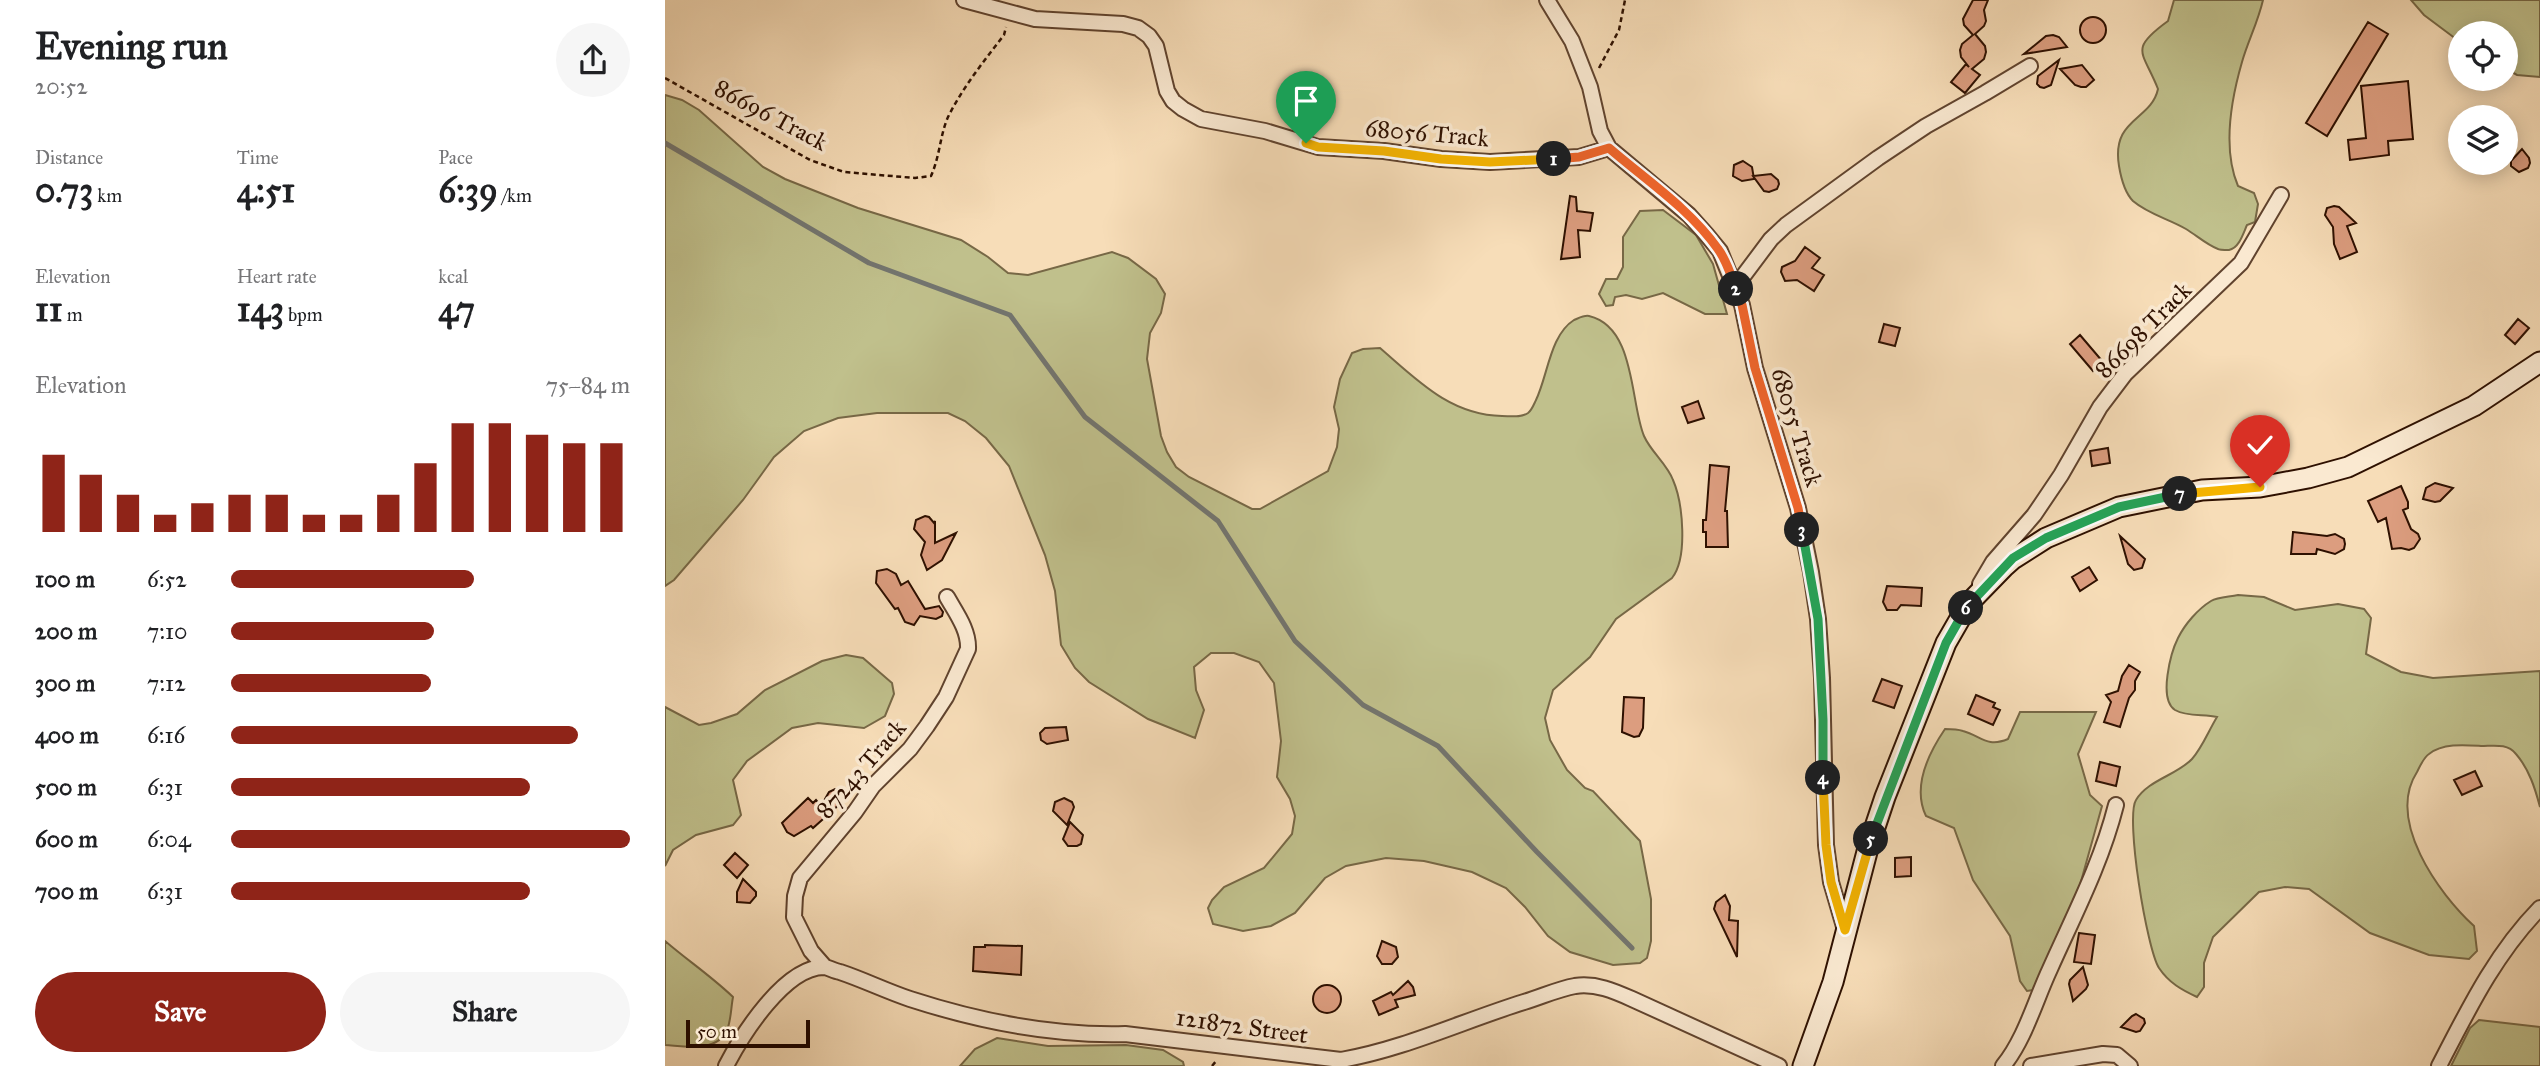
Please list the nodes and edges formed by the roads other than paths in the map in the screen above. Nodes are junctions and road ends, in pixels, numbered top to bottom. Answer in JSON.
{"nodes":[{"id":1,"x":964,"y":0,"type":"edge"},
{"id":2,"x":1547,"y":0,"type":"edge"},
{"id":3,"x":2029,"y":65,"type":"dead end"},
{"id":4,"x":1609,"y":148,"type":"junction"},
{"id":5,"x":2281,"y":195,"type":"dead end"},
{"id":6,"x":1735,"y":287,"type":"junction"},
{"id":7,"x":2540,"y":362,"type":"edge"},
{"id":8,"x":947,"y":597,"type":"dead end"},
{"id":9,"x":1969,"y":603,"type":"junction"},
{"id":10,"x":2116,"y":805,"type":"dead end"},
{"id":11,"x":2540,"y":908,"type":"edge"},
{"id":12,"x":1845,"y":930,"type":"junction"},
{"id":13,"x":825,"y":967,"type":"junction"},
{"id":14,"x":726,"y":1066,"type":"edge"},
{"id":15,"x":1779,"y":1066,"type":"edge"},
{"id":16,"x":1803,"y":1066,"type":"edge"},
{"id":17,"x":2003,"y":1066,"type":"edge"},
{"id":18,"x":2031,"y":1066,"type":"edge"},
{"id":19,"x":2130,"y":1066,"type":"edge"},
{"id":20,"x":2439,"y":1066,"type":"edge"}],
"edges":[{"from":1,"to":4,"type":"street","name":"68056 Track"},
{"from":2,"to":4,"type":"street","name":"68055 Track"},
{"from":3,"to":6,"type":"street"},
{"from":4,"to":6,"type":"street","name":"68055 Track"},
{"from":5,"to":9,"type":"street","name":"86698 Track"},
{"from":6,"to":12,"type":"street","name":"68055 Track"},
{"from":7,"to":9,"type":"street"},
{"from":8,"to":13,"type":"street","name":"87243 Track"},
{"from":9,"to":12,"type":"street"},
{"from":10,"to":17,"type":"street"},
{"from":11,"to":20,"type":"street"},
{"from":12,"to":16,"type":"street"},
{"from":13,"to":14,"type":"street"},
{"from":13,"to":15,"type":"street","name":"121872 Street"},
{"from":18,"to":19,"type":"street"}]}
